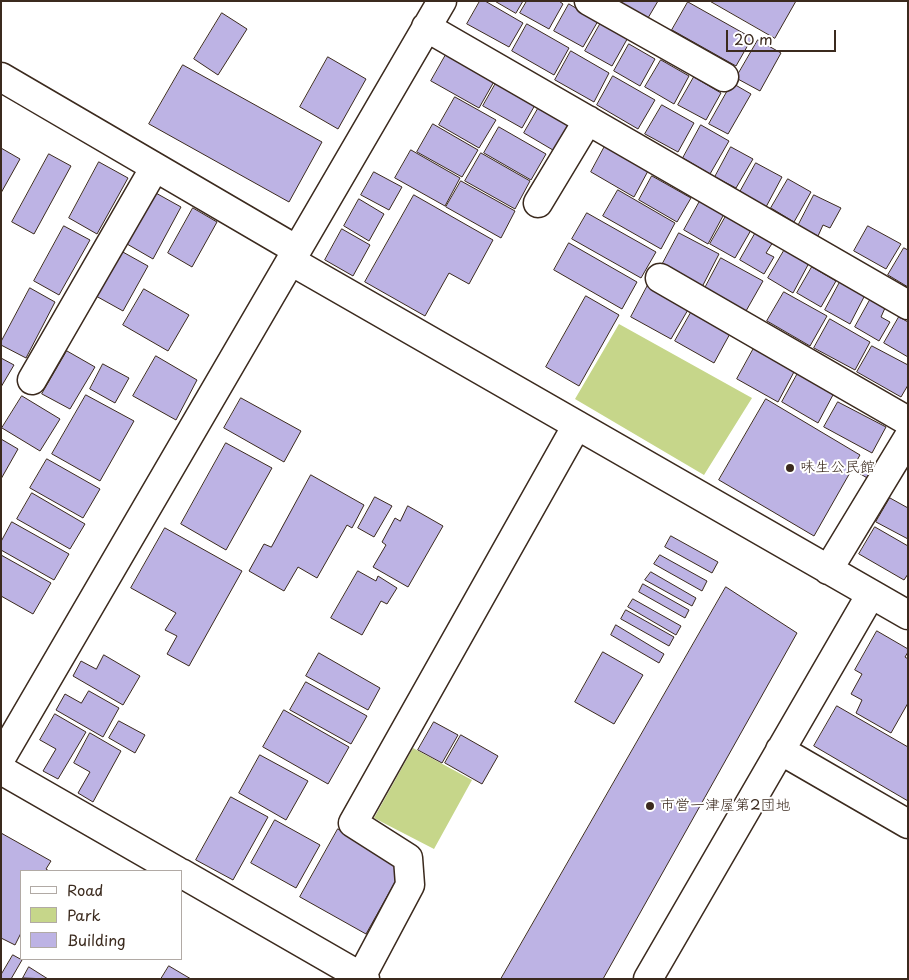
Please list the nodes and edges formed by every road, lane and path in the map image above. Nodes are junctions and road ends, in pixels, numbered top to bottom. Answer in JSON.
{"nodes":[{"id":1,"x":442,"y":1,"type":"edge"},
{"id":2,"x":589,"y":1,"type":"edge"},
{"id":3,"x":426,"y":27,"type":"junction"},
{"id":4,"x":1,"y":77,"type":"edge"},
{"id":5,"x":724,"y":77,"type":"dead end"},
{"id":6,"x":588,"y":120,"type":"junction"},
{"id":7,"x":155,"y":167,"type":"junction"},
{"id":8,"x":538,"y":203,"type":"dead end"},
{"id":9,"x":294,"y":255,"type":"junction"},
{"id":10,"x":660,"y":278,"type":"dead end"},
{"id":11,"x":908,"y":305,"type":"edge"},
{"id":12,"x":32,"y":380,"type":"dead end"},
{"id":13,"x":908,"y":420,"type":"edge"},
{"id":14,"x":577,"y":426,"type":"junction"},
{"id":15,"x":908,"y":438,"type":"edge"},
{"id":16,"x":828,"y":570,"type":"junction"},
{"id":17,"x":870,"y":594,"type":"junction"},
{"id":18,"x":908,"y":615,"type":"edge"},
{"id":19,"x":780,"y":750,"type":"junction"},
{"id":20,"x":1,"y":758,"type":"edge"},
{"id":21,"x":1,"y":770,"type":"edge"},
{"id":22,"x":908,"y":824,"type":"edge"},
{"id":23,"x":176,"y":870,"type":"edge"},
{"id":24,"x":182,"y":874,"type":"edge"},
{"id":25,"x":363,"y":978,"type":"edge"},
{"id":26,"x":648,"y":979,"type":"edge"}],
"edges":[{"from":1,"to":3,"type":"street"},
{"from":2,"to":5,"type":"street"},
{"from":3,"to":6,"type":"street"},
{"from":3,"to":9,"type":"street"},
{"from":4,"to":7,"type":"street"},
{"from":6,"to":8,"type":"street"},
{"from":6,"to":11,"type":"street"},
{"from":7,"to":9,"type":"street"},
{"from":7,"to":12,"type":"street"},
{"from":9,"to":14,"type":"street"},
{"from":9,"to":20,"type":"street"},
{"from":10,"to":13,"type":"street"},
{"from":14,"to":16,"type":"street"},
{"from":14,"to":25,"type":"street"},
{"from":15,"to":16,"type":"street"},
{"from":16,"to":17,"type":"street"},
{"from":17,"to":18,"type":"street"},
{"from":17,"to":19,"type":"street"},
{"from":19,"to":22,"type":"street"},
{"from":19,"to":26,"type":"street"},
{"from":21,"to":23,"type":"street"},
{"from":24,"to":25,"type":"street"}]}
